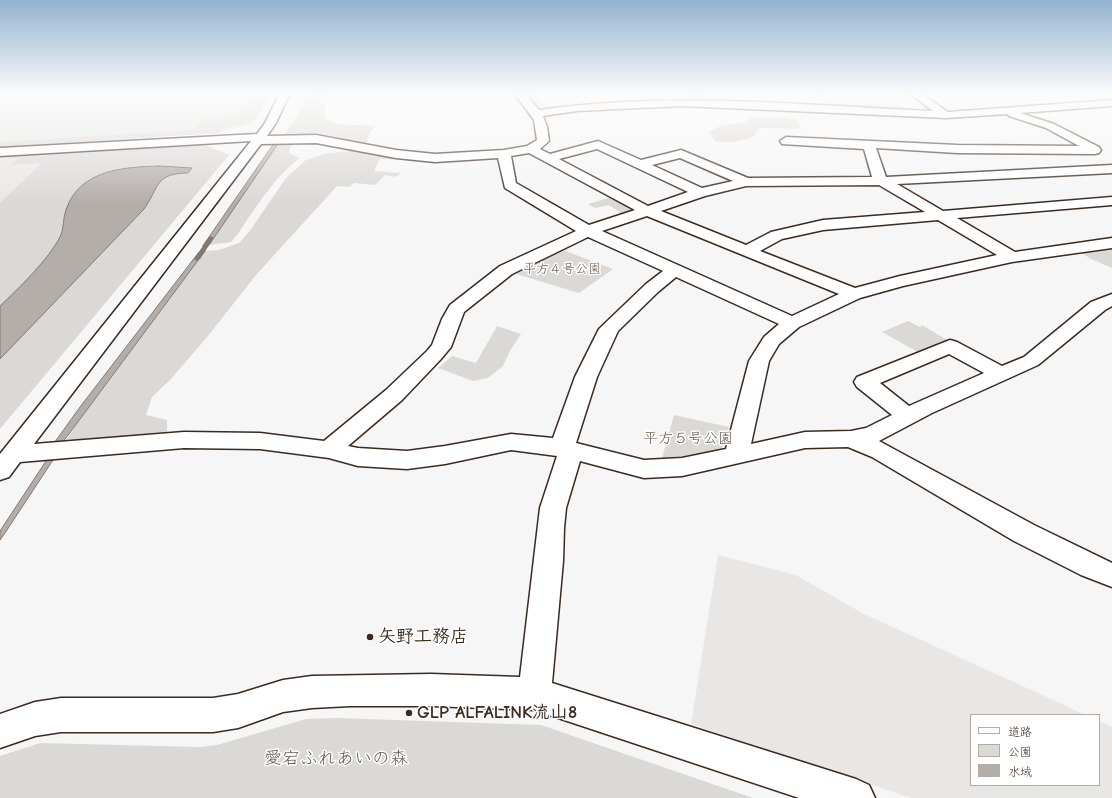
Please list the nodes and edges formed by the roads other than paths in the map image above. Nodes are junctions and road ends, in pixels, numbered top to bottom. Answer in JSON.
{"nodes":[{"id":1,"x":271,"y":130,"type":"edge"},
{"id":2,"x":543,"y":130,"type":"edge"},
{"id":3,"x":1058,"y":130,"type":"edge"},
{"id":4,"x":269,"y":139,"type":"junction"},
{"id":5,"x":786,"y":141,"type":"dead end"},
{"id":6,"x":870,"y":146,"type":"junction"},
{"id":7,"x":531,"y":148,"type":"junction"},
{"id":8,"x":1095,"y":150,"type":"junction"},
{"id":9,"x":0,"y":152,"type":"edge"},
{"id":10,"x":504,"y":154,"type":"junction"},
{"id":11,"x":549,"y":158,"type":"junction"},
{"id":12,"x":1112,"y":160,"type":"edge"},
{"id":13,"x":639,"y":165,"type":"junction"},
{"id":14,"x":1112,"y":169,"type":"edge"},
{"id":15,"x":1059,"y":172,"type":"junction"},
{"id":16,"x":882,"y":181,"type":"junction"},
{"id":17,"x":746,"y":182,"type":"junction"},
{"id":18,"x":700,"y":192,"type":"junction"},
{"id":19,"x":1112,"y":200,"type":"edge"},
{"id":20,"x":647,"y":211,"type":"junction"},
{"id":21,"x":940,"y":215,"type":"junction"},
{"id":22,"x":588,"y":231,"type":"junction"},
{"id":23,"x":1112,"y":243,"type":"edge"},
{"id":24,"x":747,"y":251,"type":"junction"},
{"id":25,"x":1012,"y":256,"type":"junction"},
{"id":26,"x":675,"y":270,"type":"junction"},
{"id":27,"x":854,"y":294,"type":"junction"},
{"id":28,"x":1112,"y":300,"type":"edge"},
{"id":29,"x":792,"y":323,"type":"junction"},
{"id":30,"x":1001,"y":374,"type":"junction"},
{"id":31,"x":908,"y":417,"type":"junction"},
{"id":32,"x":851,"y":439,"type":"junction"},
{"id":33,"x":566,"y":449,"type":"junction"},
{"id":34,"x":329,"y":450,"type":"junction"},
{"id":35,"x":736,"y":456,"type":"junction"},
{"id":36,"x":6,"y":462,"type":"edge"},
{"id":37,"x":1112,"y":575,"type":"edge"},
{"id":38,"x":534,"y":694,"type":"junction"},
{"id":39,"x":0,"y":731,"type":"edge"},
{"id":40,"x":856,"y":798,"type":"edge"}],
"edges":[{"from":1,"to":4,"type":"street"},
{"from":2,"to":7,"type":"street"},
{"from":3,"to":8,"type":"street"},
{"from":4,"to":9,"type":"street"},
{"from":4,"to":10,"type":"street"},
{"from":4,"to":36,"type":"street"},
{"from":5,"to":6,"type":"street"},
{"from":6,"to":8,"type":"street"},
{"from":6,"to":16,"type":"street"},
{"from":7,"to":10,"type":"street"},
{"from":7,"to":11,"type":"street"},
{"from":8,"to":12,"type":"street"},
{"from":10,"to":22,"type":"street"},
{"from":11,"to":13,"type":"street"},
{"from":11,"to":20,"type":"street"},
{"from":13,"to":17,"type":"street"},
{"from":13,"to":18,"type":"street"},
{"from":14,"to":15,"type":"street"},
{"from":15,"to":16,"type":"street"},
{"from":15,"to":19,"type":"street"},
{"from":16,"to":17,"type":"street"},
{"from":16,"to":21,"type":"street"},
{"from":17,"to":18,"type":"street"},
{"from":18,"to":20,"type":"street"},
{"from":19,"to":21,"type":"street"},
{"from":20,"to":22,"type":"street"},
{"from":20,"to":24,"type":"street"},
{"from":21,"to":24,"type":"street"},
{"from":21,"to":25,"type":"street"},
{"from":22,"to":26,"type":"street"},
{"from":22,"to":34,"type":"street"},
{"from":23,"to":25,"type":"street"},
{"from":24,"to":27,"type":"street"},
{"from":25,"to":27,"type":"street"},
{"from":26,"to":29,"type":"street"},
{"from":26,"to":33,"type":"street"},
{"from":27,"to":29,"type":"street"},
{"from":28,"to":30,"type":"street"},
{"from":29,"to":35,"type":"street"},
{"from":30,"to":31,"type":"street"},
{"from":30,"to":31,"type":"street"},
{"from":31,"to":32,"type":"street"},
{"from":32,"to":35,"type":"street"},
{"from":32,"to":37,"type":"street"},
{"from":33,"to":34,"type":"street"},
{"from":33,"to":35,"type":"street"},
{"from":33,"to":38,"type":"street"},
{"from":34,"to":36,"type":"street"},
{"from":38,"to":39,"type":"street"},
{"from":38,"to":40,"type":"street"}]}
